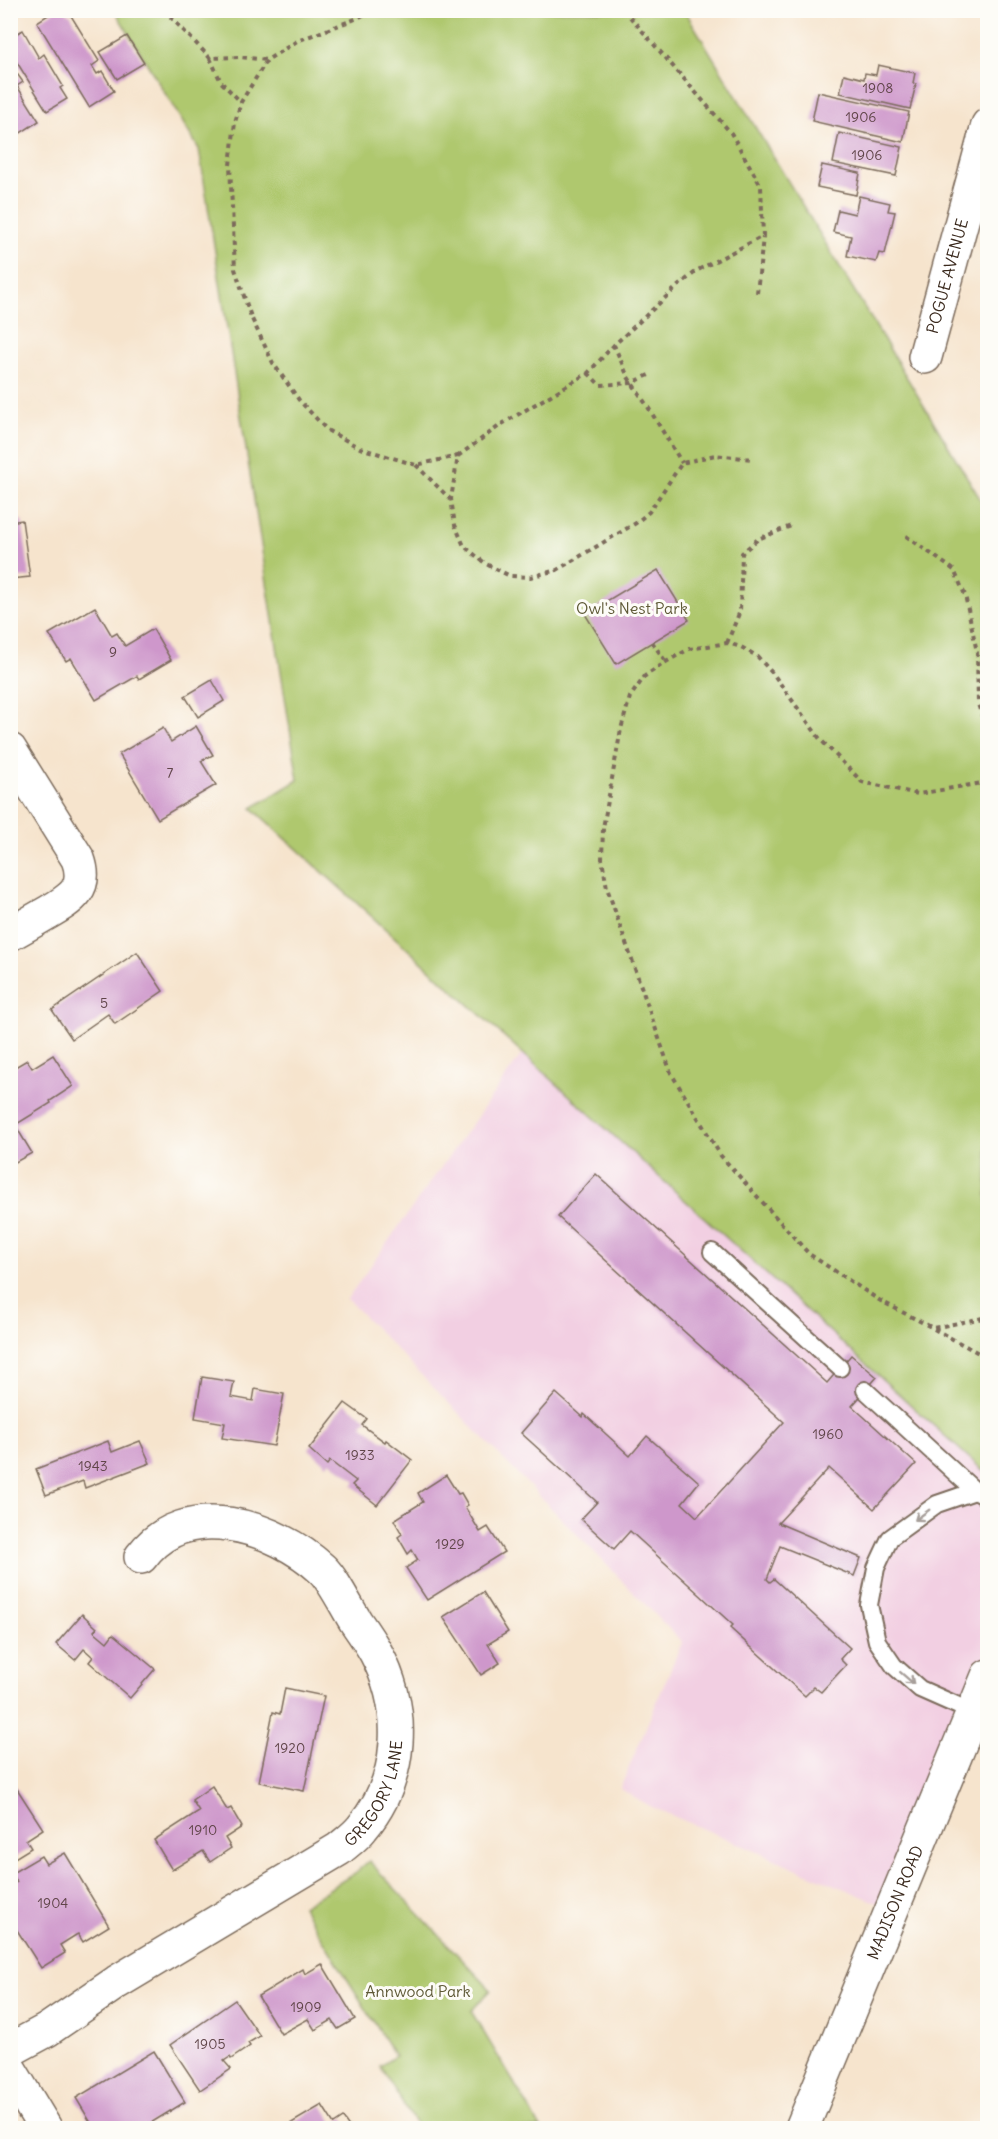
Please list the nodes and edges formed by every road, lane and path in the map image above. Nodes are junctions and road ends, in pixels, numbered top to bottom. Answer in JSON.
{"nodes":[{"id":1,"x":164,"y":10,"type":"edge"},
{"id":2,"x":371,"y":10,"type":"edge"},
{"id":3,"x":624,"y":10,"type":"edge"},
{"id":4,"x":210,"y":57,"type":"junction"},
{"id":5,"x":267,"y":60,"type":"junction"},
{"id":6,"x":241,"y":102,"type":"junction"},
{"id":7,"x":987,"y":129,"type":"edge"},
{"id":8,"x":763,"y":236,"type":"junction"},
{"id":9,"x":757,"y":292,"type":"dead end"},
{"id":10,"x":614,"y":345,"type":"junction"},
{"id":11,"x":925,"y":357,"type":"dead end"},
{"id":12,"x":588,"y":373,"type":"junction"},
{"id":13,"x":649,"y":375,"type":"dead end"},
{"id":14,"x":632,"y":383,"type":"junction"},
{"id":15,"x":458,"y":456,"type":"junction"},
{"id":16,"x":752,"y":459,"type":"dead end"},
{"id":17,"x":682,"y":463,"type":"junction"},
{"id":18,"x":416,"y":465,"type":"junction"},
{"id":19,"x":451,"y":499,"type":"junction"},
{"id":20,"x":791,"y":526,"type":"dead end"},
{"id":21,"x":906,"y":536,"type":"dead end"},
{"id":22,"x":652,"y":642,"type":"dead end"},
{"id":23,"x":727,"y":643,"type":"junction"},
{"id":24,"x":666,"y":662,"type":"junction"},
{"id":25,"x":987,"y":735,"type":"edge"},
{"id":26,"x":10,"y":750,"type":"edge"},
{"id":27,"x":987,"y":782,"type":"edge"},
{"id":28,"x":10,"y":934,"type":"edge"},
{"id":29,"x":712,"y":1252,"type":"dead end"},
{"id":30,"x":987,"y":1317,"type":"edge"},
{"id":31,"x":933,"y":1328,"type":"junction"},
{"id":32,"x":987,"y":1358,"type":"edge"},
{"id":33,"x":840,"y":1368,"type":"dead end"},
{"id":34,"x":865,"y":1390,"type":"dead end"},
{"id":35,"x":981,"y":1495,"type":"edge"},
{"id":36,"x":141,"y":1557,"type":"dead end"},
{"id":37,"x":987,"y":1676,"type":"edge"},
{"id":38,"x":972,"y":1712,"type":"junction"},
{"id":39,"x":10,"y":2050,"type":"edge"},
{"id":40,"x":10,"y":2070,"type":"edge"},
{"id":41,"x":45,"y":2128,"type":"edge"},
{"id":42,"x":802,"y":2128,"type":"edge"}],
"edges":[{"from":1,"to":4,"type":"path"},
{"from":2,"to":5,"type":"path"},
{"from":3,"to":8,"type":"path"},
{"from":4,"to":5,"type":"path"},
{"from":4,"to":6,"type":"path"},
{"from":5,"to":6,"type":"path"},
{"from":6,"to":18,"type":"path"},
{"from":7,"to":11,"type":"street","name":"POGUE AVENUE"},
{"from":8,"to":9,"type":"path"},
{"from":8,"to":10,"type":"path"},
{"from":10,"to":12,"type":"path"},
{"from":10,"to":14,"type":"path"},
{"from":12,"to":14,"type":"path"},
{"from":12,"to":15,"type":"path"},
{"from":13,"to":14,"type":"path"},
{"from":14,"to":17,"type":"path"},
{"from":15,"to":18,"type":"path"},
{"from":15,"to":19,"type":"path"},
{"from":16,"to":17,"type":"path"},
{"from":17,"to":19,"type":"path"},
{"from":18,"to":19,"type":"path"},
{"from":20,"to":23,"type":"path"},
{"from":21,"to":25,"type":"path"},
{"from":22,"to":24,"type":"path"},
{"from":23,"to":24,"type":"path"},
{"from":23,"to":27,"type":"path"},
{"from":24,"to":31,"type":"path"},
{"from":26,"to":28,"type":"street"},
{"from":29,"to":33,"type":"lane"},
{"from":30,"to":31,"type":"path"},
{"from":31,"to":32,"type":"path"},
{"from":34,"to":35,"type":"lane"},
{"from":35,"to":38,"type":"lane","one_way":true},
{"from":36,"to":39,"type":"street","name":"GREGORY LANE"},
{"from":37,"to":38,"type":"street","name":"MADISON ROAD"},
{"from":38,"to":42,"type":"street","name":"MADISON ROAD"},
{"from":40,"to":41,"type":"street"}]}
